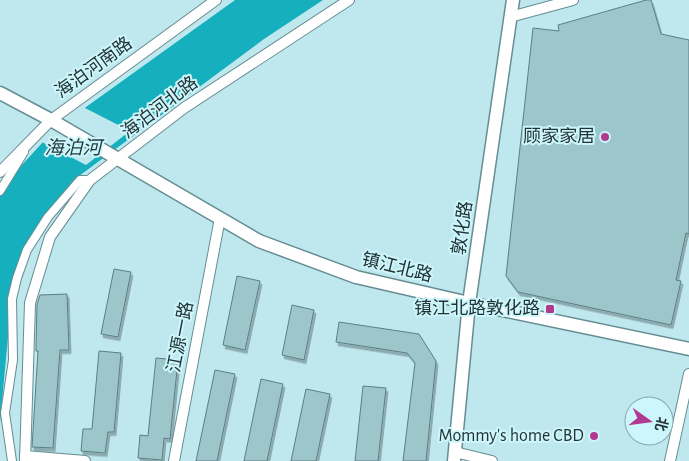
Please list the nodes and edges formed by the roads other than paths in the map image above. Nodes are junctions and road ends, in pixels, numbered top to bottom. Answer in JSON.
{"nodes":[{"id":1,"x":216,"y":0,"type":"edge"},
{"id":2,"x":349,"y":0,"type":"edge"},
{"id":3,"x":513,"y":0,"type":"edge"},
{"id":4,"x":572,"y":0,"type":"edge"},
{"id":5,"x":510,"y":17,"type":"junction"},
{"id":6,"x":0,"y":93,"type":"edge"},
{"id":7,"x":51,"y":120,"type":"junction"},
{"id":8,"x":32,"y":139,"type":"junction"},
{"id":9,"x":119,"y":159,"type":"junction"},
{"id":10,"x":0,"y":172,"type":"edge"},
{"id":11,"x":90,"y":180,"type":"junction"},
{"id":12,"x":0,"y":192,"type":"edge"},
{"id":13,"x":220,"y":218,"type":"junction"},
{"id":14,"x":470,"y":303,"type":"junction"},
{"id":15,"x":689,"y":348,"type":"edge"},
{"id":16,"x":689,"y":374,"type":"edge"},
{"id":17,"x":454,"y":456,"type":"edge"},
{"id":18,"x":25,"y":458,"type":"edge"},
{"id":19,"x":12,"y":461,"type":"edge"},
{"id":20,"x":85,"y":461,"type":"edge"},
{"id":21,"x":174,"y":461,"type":"edge"},
{"id":22,"x":492,"y":461,"type":"edge"},
{"id":23,"x":670,"y":461,"type":"edge"}],
"edges":[{"from":1,"to":7,"type":"street","name":"海泊河南路"},
{"from":2,"to":9,"type":"street","name":"海泊河北路"},
{"from":3,"to":5,"type":"street","name":"敦化路"},
{"from":4,"to":5,"type":"street"},
{"from":5,"to":14,"type":"street","name":"敦化路"},
{"from":6,"to":7,"type":"street","name":"镇江北路"},
{"from":7,"to":8,"type":"street","name":"海泊河南路"},
{"from":7,"to":9,"type":"street","name":"镇江北路"},
{"from":8,"to":10,"type":"street","name":"海泊河南路"},
{"from":8,"to":12,"type":"street"},
{"from":9,"to":11,"type":"street","name":"海泊河北路"},
{"from":9,"to":13,"type":"street","name":"镇江北路"},
{"from":11,"to":18,"type":"street","name":"海泊河北路"},
{"from":11,"to":19,"type":"street"},
{"from":13,"to":14,"type":"street","name":"镇江北路"},
{"from":13,"to":21,"type":"street","name":"江源一路"},
{"from":14,"to":15,"type":"street","name":"镇江北路"},
{"from":14,"to":17,"type":"street","name":"敦化路"},
{"from":16,"to":23,"type":"street"},
{"from":17,"to":22,"type":"street"},
{"from":18,"to":20,"type":"street"}]}
